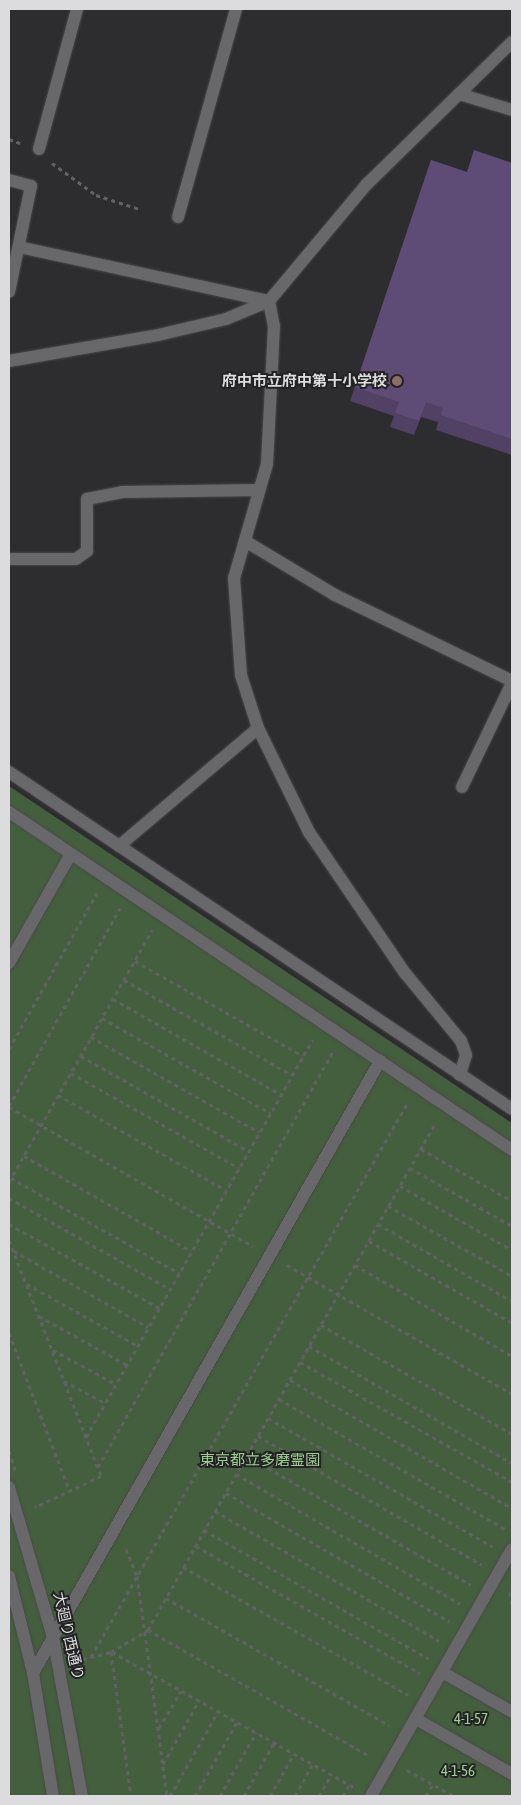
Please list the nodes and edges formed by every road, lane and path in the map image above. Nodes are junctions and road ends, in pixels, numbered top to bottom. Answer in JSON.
{"nodes":[{"id":1,"x":77,"y":9,"type":"edge"},
{"id":2,"x":236,"y":9,"type":"edge"},
{"id":3,"x":512,"y":42,"type":"edge"},
{"id":4,"x":460,"y":94,"type":"junction"},
{"id":5,"x":512,"y":110,"type":"edge"},
{"id":6,"x":9,"y":139,"type":"edge"},
{"id":7,"x":39,"y":150,"type":"junction"},
{"id":8,"x":9,"y":180,"type":"edge"},
{"id":9,"x":139,"y":209,"type":"dead end"},
{"id":10,"x":178,"y":217,"type":"dead end"},
{"id":11,"x":19,"y":247,"type":"junction"},
{"id":12,"x":9,"y":292,"type":"edge"},
{"id":13,"x":269,"y":301,"type":"junction"},
{"id":14,"x":9,"y":362,"type":"edge"},
{"id":15,"x":259,"y":490,"type":"junction"},
{"id":16,"x":245,"y":541,"type":"junction"},
{"id":17,"x":9,"y":559,"type":"edge"},
{"id":18,"x":512,"y":682,"type":"edge"},
{"id":19,"x":258,"y":728,"type":"junction"},
{"id":20,"x":9,"y":772,"type":"edge"},
{"id":21,"x":462,"y":787,"type":"dead end"},
{"id":22,"x":9,"y":812,"type":"edge"},
{"id":23,"x":119,"y":846,"type":"junction"},
{"id":24,"x":71,"y":854,"type":"junction"},
{"id":25,"x":100,"y":886,"type":"dead end"},
{"id":26,"x":124,"y":902,"type":"dead end"},
{"id":27,"x":156,"y":923,"type":"dead end"},
{"id":28,"x":135,"y":961,"type":"junction"},
{"id":29,"x":9,"y":963,"type":"edge"},
{"id":30,"x":124,"y":980,"type":"junction"},
{"id":31,"x":113,"y":999,"type":"junction"},
{"id":32,"x":102,"y":1018,"type":"junction"},
{"id":33,"x":314,"y":1035,"type":"dead end"},
{"id":34,"x":91,"y":1037,"type":"junction"},
{"id":35,"x":337,"y":1044,"type":"dead end"},
{"id":36,"x":9,"y":1049,"type":"edge"},
{"id":37,"x":80,"y":1056,"type":"junction"},
{"id":38,"x":303,"y":1056,"type":"junction"},
{"id":39,"x":380,"y":1061,"type":"junction"},
{"id":40,"x":71,"y":1073,"type":"junction"},
{"id":41,"x":460,"y":1075,"type":"junction"},
{"id":42,"x":292,"y":1076,"type":"junction"},
{"id":43,"x":280,"y":1094,"type":"junction"},
{"id":44,"x":58,"y":1095,"type":"junction"},
{"id":45,"x":411,"y":1097,"type":"dead end"},
{"id":46,"x":9,"y":1106,"type":"edge"},
{"id":47,"x":512,"y":1109,"type":"edge"},
{"id":48,"x":270,"y":1114,"type":"junction"},
{"id":49,"x":440,"y":1116,"type":"dead end"},
{"id":50,"x":41,"y":1126,"type":"junction"},
{"id":51,"x":259,"y":1132,"type":"junction"},
{"id":52,"x":421,"y":1149,"type":"junction"},
{"id":53,"x":512,"y":1150,"type":"edge"},
{"id":54,"x":248,"y":1151,"type":"junction"},
{"id":55,"x":24,"y":1156,"type":"junction"},
{"id":56,"x":238,"y":1168,"type":"junction"},
{"id":57,"x":410,"y":1168,"type":"junction"},
{"id":58,"x":10,"y":1180,"type":"edge"},
{"id":59,"x":400,"y":1186,"type":"junction"},
{"id":60,"x":226,"y":1190,"type":"junction"},
{"id":61,"x":9,"y":1198,"type":"edge"},
{"id":62,"x":512,"y":1201,"type":"edge"},
{"id":63,"x":388,"y":1206,"type":"junction"},
{"id":64,"x":209,"y":1221,"type":"junction"},
{"id":65,"x":9,"y":1224,"type":"edge"},
{"id":66,"x":378,"y":1224,"type":"junction"},
{"id":67,"x":512,"y":1226,"type":"edge"},
{"id":68,"x":230,"y":1233,"type":"junction"},
{"id":69,"x":9,"y":1240,"type":"edge"},
{"id":70,"x":369,"y":1241,"type":"junction"},
{"id":71,"x":260,"y":1250,"type":"dead end"},
{"id":72,"x":512,"y":1250,"type":"edge"},
{"id":73,"x":13,"y":1251,"type":"junction"},
{"id":74,"x":192,"y":1251,"type":"junction"},
{"id":75,"x":282,"y":1262,"type":"dead end"},
{"id":76,"x":355,"y":1265,"type":"junction"},
{"id":77,"x":179,"y":1273,"type":"junction"},
{"id":78,"x":512,"y":1276,"type":"edge"},
{"id":79,"x":308,"y":1277,"type":"junction"},
{"id":80,"x":26,"y":1284,"type":"junction"},
{"id":81,"x":170,"y":1289,"type":"junction"},
{"id":82,"x":338,"y":1294,"type":"junction"},
{"id":83,"x":512,"y":1301,"type":"edge"},
{"id":84,"x":159,"y":1308,"type":"junction"},
{"id":85,"x":39,"y":1316,"type":"junction"},
{"id":86,"x":512,"y":1323,"type":"edge"},
{"id":87,"x":321,"y":1325,"type":"junction"},
{"id":88,"x":148,"y":1327,"type":"junction"},
{"id":89,"x":9,"y":1333,"type":"edge"},
{"id":90,"x":138,"y":1346,"type":"junction"},
{"id":91,"x":309,"y":1346,"type":"junction"},
{"id":92,"x":52,"y":1349,"type":"junction"},
{"id":93,"x":512,"y":1356,"type":"edge"},
{"id":94,"x":300,"y":1362,"type":"junction"},
{"id":95,"x":127,"y":1365,"type":"junction"},
{"id":96,"x":64,"y":1380,"type":"junction"},
{"id":97,"x":290,"y":1380,"type":"junction"},
{"id":98,"x":116,"y":1384,"type":"junction"},
{"id":99,"x":512,"y":1394,"type":"edge"},
{"id":100,"x":279,"y":1398,"type":"junction"},
{"id":101,"x":105,"y":1403,"type":"junction"},
{"id":102,"x":268,"y":1418,"type":"junction"},
{"id":103,"x":512,"y":1434,"type":"edge"},
{"id":104,"x":258,"y":1436,"type":"junction"},
{"id":105,"x":86,"y":1437,"type":"junction"},
{"id":106,"x":9,"y":1451,"type":"edge"},
{"id":107,"x":246,"y":1456,"type":"junction"},
{"id":108,"x":512,"y":1463,"type":"edge"},
{"id":109,"x":98,"y":1467,"type":"junction"},
{"id":110,"x":236,"y":1474,"type":"junction"},
{"id":111,"x":512,"y":1482,"type":"edge"},
{"id":112,"x":14,"y":1483,"type":"edge"},
{"id":113,"x":70,"y":1492,"type":"junction"},
{"id":114,"x":225,"y":1493,"type":"junction"},
{"id":115,"x":512,"y":1508,"type":"edge"},
{"id":116,"x":215,"y":1511,"type":"junction"},
{"id":117,"x":18,"y":1513,"type":"junction"},
{"id":118,"x":204,"y":1530,"type":"junction"},
{"id":119,"x":512,"y":1533,"type":"edge"},
{"id":120,"x":124,"y":1542,"type":"dead end"},
{"id":121,"x":196,"y":1546,"type":"junction"},
{"id":122,"x":510,"y":1552,"type":"edge"},
{"id":123,"x":183,"y":1567,"type":"junction"},
{"id":124,"x":498,"y":1574,"type":"junction"},
{"id":125,"x":9,"y":1576,"type":"edge"},
{"id":126,"x":137,"y":1576,"type":"junction"},
{"id":127,"x":487,"y":1594,"type":"junction"},
{"id":128,"x":166,"y":1598,"type":"junction"},
{"id":129,"x":476,"y":1613,"type":"junction"},
{"id":130,"x":147,"y":1631,"type":"junction"},
{"id":131,"x":466,"y":1631,"type":"junction"},
{"id":132,"x":53,"y":1637,"type":"junction"},
{"id":133,"x":455,"y":1650,"type":"junction"},
{"id":134,"x":111,"y":1652,"type":"junction"},
{"id":135,"x":70,"y":1654,"type":"dead end"},
{"id":136,"x":91,"y":1657,"type":"junction"},
{"id":137,"x":72,"y":1662,"type":"junction"},
{"id":138,"x":73,"y":1670,"type":"dead end"},
{"id":139,"x":32,"y":1673,"type":"junction"},
{"id":140,"x":441,"y":1674,"type":"junction"},
{"id":141,"x":152,"y":1675,"type":"junction"},
{"id":142,"x":181,"y":1691,"type":"junction"},
{"id":143,"x":199,"y":1701,"type":"junction"},
{"id":144,"x":424,"y":1704,"type":"junction"},
{"id":145,"x":218,"y":1712,"type":"junction"},
{"id":146,"x":512,"y":1712,"type":"edge"},
{"id":147,"x":416,"y":1719,"type":"junction"},
{"id":148,"x":237,"y":1722,"type":"junction"},
{"id":149,"x":159,"y":1728,"type":"junction"},
{"id":150,"x":256,"y":1733,"type":"junction"},
{"id":151,"x":406,"y":1735,"type":"junction"},
{"id":152,"x":274,"y":1743,"type":"junction"},
{"id":153,"x":294,"y":1754,"type":"junction"},
{"id":154,"x":390,"y":1764,"type":"junction"},
{"id":155,"x":163,"y":1765,"type":"junction"},
{"id":156,"x":312,"y":1765,"type":"junction"},
{"id":157,"x":512,"y":1774,"type":"edge"},
{"id":158,"x":331,"y":1775,"type":"junction"},
{"id":159,"x":433,"y":1784,"type":"junction"},
{"id":160,"x":349,"y":1785,"type":"junction"},
{"id":161,"x":367,"y":1794,"type":"edge"},
{"id":162,"x":53,"y":1796,"type":"edge"},
{"id":163,"x":82,"y":1796,"type":"edge"},
{"id":164,"x":131,"y":1796,"type":"edge"},
{"id":165,"x":168,"y":1796,"type":"edge"},
{"id":166,"x":195,"y":1796,"type":"edge"},
{"id":167,"x":220,"y":1796,"type":"edge"},
{"id":168,"x":244,"y":1796,"type":"edge"},
{"id":169,"x":270,"y":1796,"type":"edge"},
{"id":170,"x":295,"y":1796,"type":"edge"},
{"id":171,"x":319,"y":1796,"type":"edge"},
{"id":172,"x":343,"y":1796,"type":"edge"},
{"id":173,"x":426,"y":1796,"type":"edge"},
{"id":174,"x":454,"y":1796,"type":"edge"}],
"edges":[{"from":1,"to":7,"type":"street"},
{"from":2,"to":10,"type":"street"},
{"from":3,"to":4,"type":"street"},
{"from":4,"to":5,"type":"street"},
{"from":4,"to":13,"type":"street"},
{"from":6,"to":7,"type":"path"},
{"from":7,"to":9,"type":"path"},
{"from":8,"to":11,"type":"street"},
{"from":11,"to":12,"type":"street"},
{"from":11,"to":13,"type":"street"},
{"from":13,"to":14,"type":"street"},
{"from":13,"to":15,"type":"street"},
{"from":15,"to":16,"type":"street"},
{"from":15,"to":17,"type":"street"},
{"from":16,"to":18,"type":"street"},
{"from":16,"to":19,"type":"street"},
{"from":18,"to":21,"type":"street"},
{"from":19,"to":23,"type":"street"},
{"from":19,"to":41,"type":"street"},
{"from":20,"to":23,"type":"street"},
{"from":22,"to":24,"type":"street"},
{"from":23,"to":41,"type":"street"},
{"from":24,"to":29,"type":"street"},
{"from":24,"to":39,"type":"street"},
{"from":25,"to":36,"type":"path"},
{"from":26,"to":46,"type":"path"},
{"from":27,"to":28,"type":"path"},
{"from":28,"to":30,"type":"path"},
{"from":28,"to":38,"type":"path"},
{"from":30,"to":31,"type":"path"},
{"from":30,"to":42,"type":"path"},
{"from":31,"to":32,"type":"path"},
{"from":31,"to":43,"type":"path"},
{"from":32,"to":34,"type":"path"},
{"from":32,"to":48,"type":"path"},
{"from":33,"to":38,"type":"path"},
{"from":34,"to":37,"type":"path"},
{"from":34,"to":51,"type":"path"},
{"from":35,"to":68,"type":"path"},
{"from":37,"to":40,"type":"path"},
{"from":37,"to":54,"type":"path"},
{"from":38,"to":42,"type":"path"},
{"from":39,"to":53,"type":"street"},
{"from":39,"to":132,"type":"street"},
{"from":40,"to":44,"type":"path"},
{"from":40,"to":56,"type":"path"},
{"from":41,"to":47,"type":"street"},
{"from":42,"to":43,"type":"path"},
{"from":43,"to":48,"type":"path"},
{"from":44,"to":50,"type":"path"},
{"from":44,"to":60,"type":"path"},
{"from":45,"to":79,"type":"path"},
{"from":46,"to":50,"type":"path"},
{"from":48,"to":51,"type":"path"},
{"from":49,"to":52,"type":"path"},
{"from":50,"to":55,"type":"path"},
{"from":50,"to":64,"type":"path"},
{"from":51,"to":54,"type":"path"},
{"from":52,"to":57,"type":"path"},
{"from":52,"to":62,"type":"path"},
{"from":54,"to":56,"type":"path"},
{"from":55,"to":58,"type":"path"},
{"from":55,"to":74,"type":"path"},
{"from":56,"to":60,"type":"path"},
{"from":57,"to":59,"type":"path"},
{"from":57,"to":67,"type":"path"},
{"from":58,"to":77,"type":"path"},
{"from":59,"to":63,"type":"path"},
{"from":59,"to":72,"type":"path"},
{"from":60,"to":64,"type":"path"},
{"from":61,"to":81,"type":"path"},
{"from":63,"to":66,"type":"path"},
{"from":63,"to":78,"type":"path"},
{"from":64,"to":68,"type":"path"},
{"from":64,"to":74,"type":"path"},
{"from":65,"to":84,"type":"path"},
{"from":66,"to":70,"type":"path"},
{"from":66,"to":83,"type":"path"},
{"from":68,"to":71,"type":"path"},
{"from":68,"to":109,"type":"path"},
{"from":69,"to":73,"type":"path"},
{"from":70,"to":76,"type":"path"},
{"from":70,"to":86,"type":"path"},
{"from":73,"to":80,"type":"path"},
{"from":73,"to":88,"type":"path"},
{"from":74,"to":77,"type":"path"},
{"from":75,"to":79,"type":"path"},
{"from":76,"to":82,"type":"path"},
{"from":76,"to":93,"type":"path"},
{"from":77,"to":81,"type":"path"},
{"from":79,"to":82,"type":"path"},
{"from":79,"to":126,"type":"path"},
{"from":80,"to":85,"type":"path"},
{"from":80,"to":90,"type":"path"},
{"from":81,"to":84,"type":"path"},
{"from":82,"to":87,"type":"path"},
{"from":82,"to":99,"type":"path"},
{"from":84,"to":88,"type":"path"},
{"from":85,"to":92,"type":"path"},
{"from":85,"to":95,"type":"path"},
{"from":87,"to":91,"type":"path"},
{"from":87,"to":103,"type":"path"},
{"from":88,"to":90,"type":"path"},
{"from":89,"to":113,"type":"path"},
{"from":90,"to":95,"type":"path"},
{"from":91,"to":94,"type":"path"},
{"from":91,"to":108,"type":"path"},
{"from":92,"to":96,"type":"path"},
{"from":92,"to":98,"type":"path"},
{"from":94,"to":97,"type":"path"},
{"from":94,"to":111,"type":"path"},
{"from":95,"to":98,"type":"path"},
{"from":96,"to":101,"type":"path"},
{"from":96,"to":105,"type":"path"},
{"from":97,"to":100,"type":"path"},
{"from":97,"to":115,"type":"path"},
{"from":98,"to":101,"type":"path"},
{"from":100,"to":102,"type":"path"},
{"from":100,"to":119,"type":"path"},
{"from":101,"to":105,"type":"path"},
{"from":102,"to":104,"type":"path"},
{"from":102,"to":122,"type":"path"},
{"from":104,"to":107,"type":"path"},
{"from":104,"to":124,"type":"path"},
{"from":105,"to":109,"type":"path"},
{"from":106,"to":112,"type":"path"},
{"from":107,"to":110,"type":"path"},
{"from":107,"to":127,"type":"path"},
{"from":109,"to":113,"type":"path"},
{"from":110,"to":114,"type":"path"},
{"from":110,"to":129,"type":"path"},
{"from":112,"to":117,"type":"street","name":"大廻り西通り"},
{"from":113,"to":117,"type":"path"},
{"from":114,"to":116,"type":"path"},
{"from":114,"to":131,"type":"path"},
{"from":116,"to":118,"type":"path"},
{"from":116,"to":133,"type":"path"},
{"from":117,"to":132,"type":"street","name":"大廻り西通り"},
{"from":118,"to":121,"type":"path"},
{"from":118,"to":140,"type":"path"},
{"from":120,"to":126,"type":"path"},
{"from":121,"to":123,"type":"path"},
{"from":121,"to":140,"type":"path"},
{"from":122,"to":124,"type":"street"},
{"from":123,"to":128,"type":"path"},
{"from":123,"to":144,"type":"path"},
{"from":124,"to":127,"type":"street"},
{"from":125,"to":139,"type":"street"},
{"from":126,"to":130,"type":"path"},
{"from":126,"to":136,"type":"path"},
{"from":127,"to":129,"type":"street"},
{"from":128,"to":130,"type":"path"},
{"from":128,"to":151,"type":"path"},
{"from":129,"to":131,"type":"street"},
{"from":130,"to":134,"type":"path"},
{"from":130,"to":141,"type":"path"},
{"from":130,"to":154,"type":"path"},
{"from":131,"to":133,"type":"street"},
{"from":132,"to":139,"type":"street"},
{"from":132,"to":163,"type":"street","name":"大廻り西通り"},
{"from":133,"to":140,"type":"street"},
{"from":134,"to":136,"type":"path"},
{"from":134,"to":141,"type":"path"},
{"from":134,"to":164,"type":"path"},
{"from":135,"to":137,"type":"path"},
{"from":136,"to":137,"type":"path"},
{"from":137,"to":138,"type":"path"},
{"from":139,"to":162,"type":"street"},
{"from":140,"to":144,"type":"street"},
{"from":140,"to":146,"type":"street"},
{"from":141,"to":142,"type":"path"},
{"from":141,"to":149,"type":"path"},
{"from":142,"to":143,"type":"path"},
{"from":142,"to":149,"type":"path"},
{"from":143,"to":145,"type":"path"},
{"from":143,"to":155,"type":"path"},
{"from":144,"to":147,"type":"street"},
{"from":145,"to":148,"type":"path"},
{"from":145,"to":165,"type":"path"},
{"from":147,"to":151,"type":"street"},
{"from":147,"to":157,"type":"street"},
{"from":148,"to":150,"type":"path"},
{"from":148,"to":166,"type":"path"},
{"from":149,"to":155,"type":"path"},
{"from":150,"to":152,"type":"path"},
{"from":150,"to":167,"type":"path"},
{"from":151,"to":154,"type":"street"},
{"from":152,"to":153,"type":"path"},
{"from":152,"to":168,"type":"path"},
{"from":153,"to":156,"type":"path"},
{"from":153,"to":169,"type":"path"},
{"from":154,"to":159,"type":"path"},
{"from":154,"to":161,"type":"street"},
{"from":155,"to":165,"type":"path"},
{"from":156,"to":158,"type":"path"},
{"from":156,"to":170,"type":"path"},
{"from":158,"to":160,"type":"path"},
{"from":158,"to":171,"type":"path"},
{"from":159,"to":173,"type":"path"},
{"from":159,"to":174,"type":"path"},
{"from":160,"to":161,"type":"path"},
{"from":160,"to":172,"type":"path"}]}
